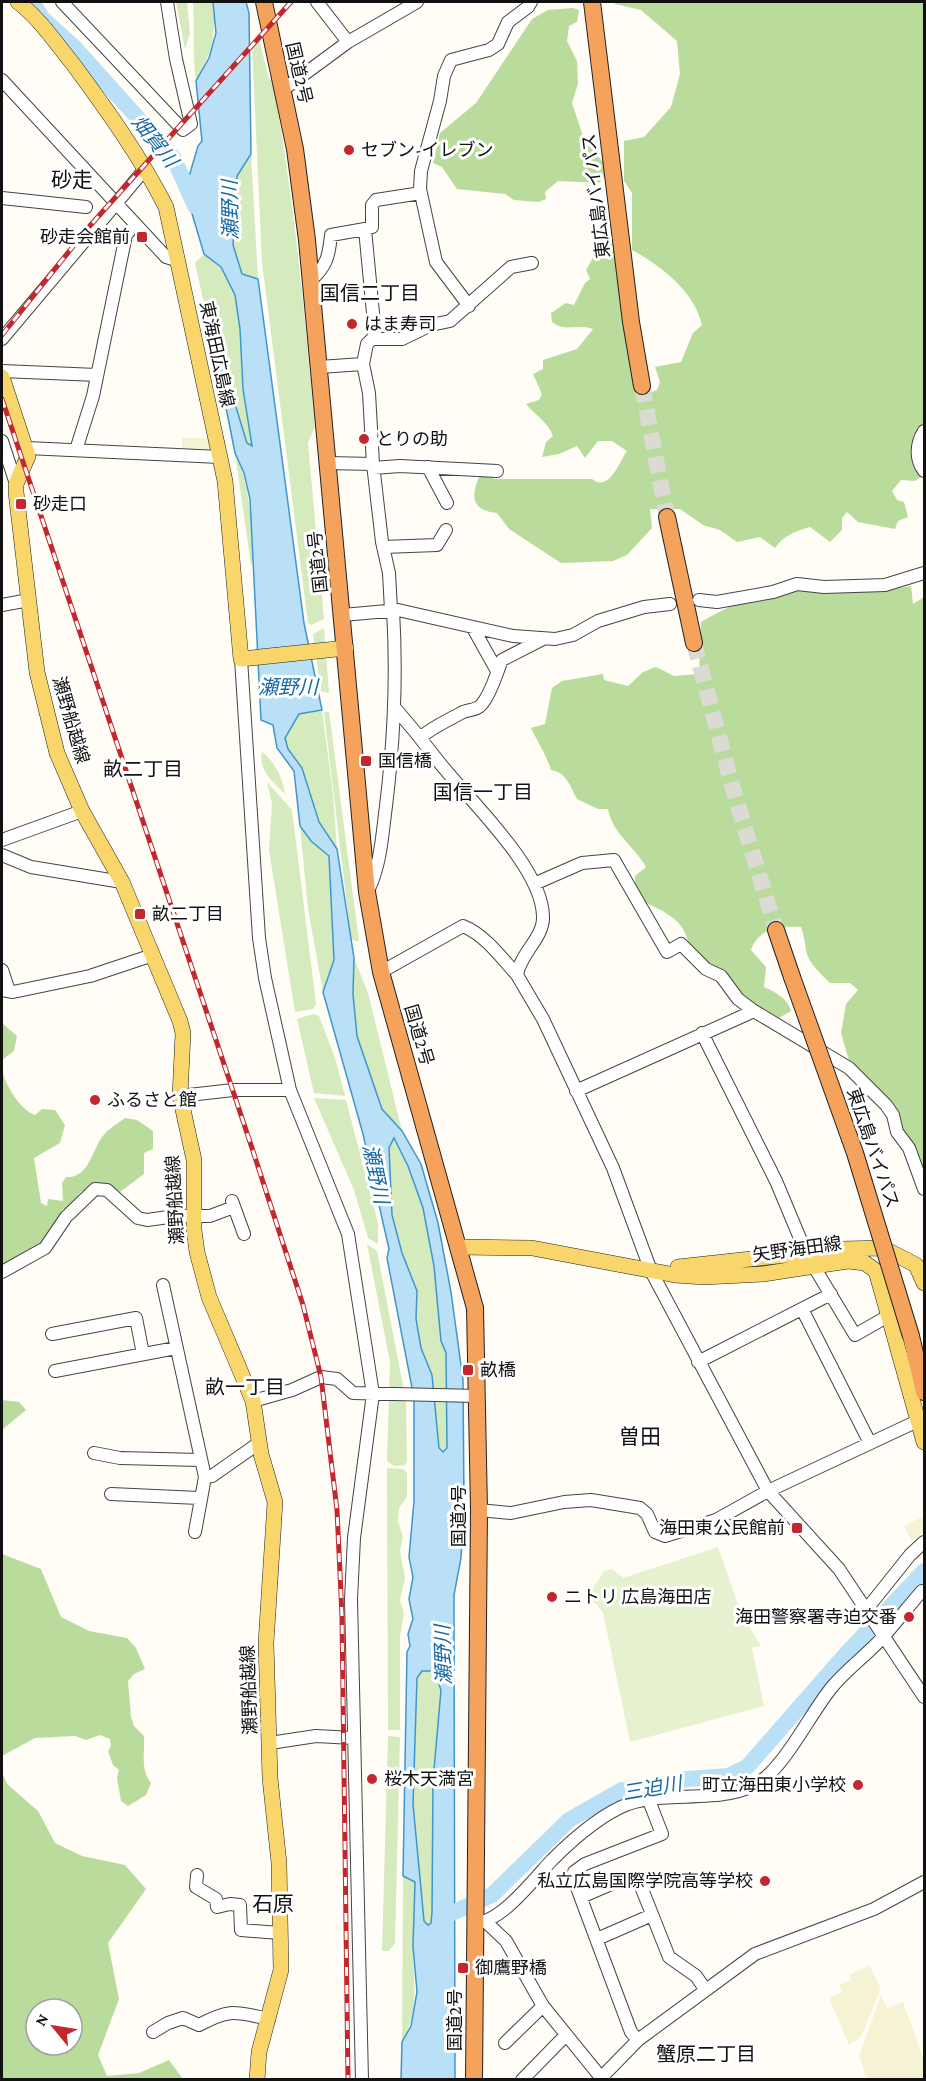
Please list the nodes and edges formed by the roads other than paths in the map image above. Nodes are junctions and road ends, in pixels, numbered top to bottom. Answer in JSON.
{"nodes":[{"id":1,"x":18,"y":2,"type":"edge"},
{"id":2,"x":62,"y":2,"type":"edge"},
{"id":3,"x":168,"y":2,"type":"edge"},
{"id":4,"x":264,"y":2,"type":"edge"},
{"id":5,"x":317,"y":2,"type":"edge"},
{"id":6,"x":417,"y":2,"type":"edge"},
{"id":7,"x":531,"y":2,"type":"edge"},
{"id":8,"x":592,"y":2,"type":"edge"},
{"id":9,"x":348,"y":42,"type":"junction"},
{"id":10,"x":2,"y":80,"type":"edge"},
{"id":11,"x":284,"y":89,"type":"junction"},
{"id":12,"x":145,"y":169,"type":"junction"},
{"id":13,"x":421,"y":193,"type":"junction"},
{"id":14,"x":2,"y":198,"type":"edge"},
{"id":15,"x":116,"y":203,"type":"junction"},
{"id":16,"x":86,"y":207,"type":"dead end"},
{"id":17,"x":135,"y":224,"type":"junction"},
{"id":18,"x":365,"y":229,"type":"junction"},
{"id":19,"x":176,"y":260,"type":"junction"},
{"id":20,"x":532,"y":263,"type":"dead end"},
{"id":21,"x":311,"y":280,"type":"junction"},
{"id":22,"x":469,"y":306,"type":"junction"},
{"id":23,"x":2,"y":339,"type":"edge"},
{"id":24,"x":372,"y":339,"type":"junction"},
{"id":25,"x":363,"y":364,"type":"junction"},
{"id":26,"x":319,"y":367,"type":"junction"},
{"id":27,"x":2,"y":371,"type":"edge"},
{"id":28,"x":97,"y":375,"type":"junction"},
{"id":29,"x":2,"y":377,"type":"edge"},
{"id":30,"x":642,"y":386,"type":"tunnel mouth"},
{"id":31,"x":924,"y":431,"type":"edge"},
{"id":32,"x":2,"y":445,"type":"edge"},
{"id":33,"x":27,"y":448,"type":"junction"},
{"id":34,"x":76,"y":450,"type":"junction"},
{"id":35,"x":220,"y":458,"type":"junction"},
{"id":36,"x":328,"y":463,"type":"junction"},
{"id":37,"x":373,"y":466,"type":"junction"},
{"id":38,"x":428,"y":467,"type":"junction"},
{"id":39,"x":498,"y":471,"type":"dead end"},
{"id":40,"x":924,"y":471,"type":"edge"},
{"id":41,"x":16,"y":484,"type":"junction"},
{"id":42,"x":447,"y":503,"type":"dead end"},
{"id":43,"x":667,"y":517,"type":"tunnel mouth"},
{"id":44,"x":446,"y":530,"type":"dead end"},
{"id":45,"x":383,"y":546,"type":"junction"},
{"id":46,"x":924,"y":573,"type":"edge"},
{"id":47,"x":28,"y":600,"type":"junction"},
{"id":48,"x":699,"y":600,"type":"dead end"},
{"id":49,"x":670,"y":604,"type":"dead end"},
{"id":50,"x":2,"y":605,"type":"edge"},
{"id":51,"x":392,"y":610,"type":"junction"},
{"id":52,"x":344,"y":615,"type":"junction"},
{"id":53,"x":473,"y":628,"type":"junction"},
{"id":54,"x":544,"y":639,"type":"junction"},
{"id":55,"x":694,"y":643,"type":"tunnel mouth"},
{"id":56,"x":337,"y":649,"type":"junction"},
{"id":57,"x":244,"y":658,"type":"junction"},
{"id":58,"x":497,"y":671,"type":"junction"},
{"id":59,"x":395,"y":708,"type":"junction"},
{"id":60,"x":420,"y":738,"type":"junction"},
{"id":61,"x":82,"y":811,"type":"junction"},
{"id":62,"x":2,"y":840,"type":"edge"},
{"id":63,"x":2,"y":855,"type":"edge"},
{"id":64,"x":122,"y":882,"type":"junction"},
{"id":65,"x":534,"y":884,"type":"junction"},
{"id":66,"x":367,"y":892,"type":"junction"},
{"id":67,"x":776,"y":930,"type":"tunnel mouth"},
{"id":68,"x":153,"y":955,"type":"junction"},
{"id":69,"x":2,"y":970,"type":"edge"},
{"id":70,"x":381,"y":972,"type":"junction"},
{"id":71,"x":517,"y":975,"type":"junction"},
{"id":72,"x":5,"y":991,"type":"edge"},
{"id":73,"x":754,"y":1011,"type":"junction"},
{"id":74,"x":702,"y":1033,"type":"junction"},
{"id":75,"x":290,"y":1090,"type":"junction"},
{"id":76,"x":576,"y":1091,"type":"junction"},
{"id":77,"x":180,"y":1096,"type":"junction"},
{"id":78,"x":924,"y":1189,"type":"edge"},
{"id":79,"x":194,"y":1215,"type":"junction"},
{"id":80,"x":244,"y":1234,"type":"dead end"},
{"id":81,"x":460,"y":1247,"type":"junction"},
{"id":82,"x":894,"y":1252,"type":"junction"},
{"id":83,"x":811,"y":1261,"type":"junction"},
{"id":84,"x":920,"y":1262,"type":"edge"},
{"id":85,"x":651,"y":1271,"type":"junction"},
{"id":86,"x":876,"y":1271,"type":"junction"},
{"id":87,"x":2,"y":1272,"type":"edge"},
{"id":88,"x":924,"y":1283,"type":"edge"},
{"id":89,"x":163,"y":1285,"type":"dead end"},
{"id":90,"x":831,"y":1294,"type":"junction"},
{"id":91,"x":802,"y":1309,"type":"junction"},
{"id":92,"x":890,"y":1315,"type":"junction"},
{"id":93,"x":52,"y":1334,"type":"dead end"},
{"id":94,"x":911,"y":1336,"type":"junction"},
{"id":95,"x":176,"y":1348,"type":"junction"},
{"id":96,"x":143,"y":1354,"type":"junction"},
{"id":97,"x":698,"y":1362,"type":"junction"},
{"id":98,"x":55,"y":1371,"type":"dead end"},
{"id":99,"x":924,"y":1375,"type":"edge"},
{"id":100,"x":924,"y":1381,"type":"edge"},
{"id":101,"x":924,"y":1392,"type":"edge"},
{"id":102,"x":379,"y":1394,"type":"junction"},
{"id":103,"x":472,"y":1396,"type":"junction"},
{"id":104,"x":253,"y":1401,"type":"junction"},
{"id":105,"x":921,"y":1420,"type":"edge"},
{"id":106,"x":924,"y":1442,"type":"edge"},
{"id":107,"x":259,"y":1443,"type":"junction"},
{"id":108,"x":870,"y":1443,"type":"junction"},
{"id":109,"x":94,"y":1453,"type":"dead end"},
{"id":110,"x":200,"y":1460,"type":"junction"},
{"id":111,"x":204,"y":1477,"type":"junction"},
{"id":112,"x":768,"y":1491,"type":"junction"},
{"id":113,"x":111,"y":1494,"type":"dead end"},
{"id":114,"x":199,"y":1498,"type":"junction"},
{"id":115,"x":479,"y":1510,"type":"junction"},
{"id":116,"x":195,"y":1532,"type":"dead end"},
{"id":117,"x":924,"y":1542,"type":"edge"},
{"id":118,"x":922,"y":1591,"type":"dead end"},
{"id":119,"x":867,"y":1611,"type":"junction"},
{"id":120,"x":882,"y":1633,"type":"junction"},
{"id":121,"x":924,"y":1697,"type":"edge"},
{"id":122,"x":353,"y":1738,"type":"junction"},
{"id":123,"x":270,"y":1743,"type":"junction"},
{"id":124,"x":648,"y":1798,"type":"junction"},
{"id":125,"x":197,"y":1875,"type":"dead end"},
{"id":126,"x":924,"y":1882,"type":"edge"},
{"id":127,"x":581,"y":1897,"type":"junction"},
{"id":128,"x":652,"y":1915,"type":"junction"},
{"id":129,"x":480,"y":1922,"type":"junction"},
{"id":130,"x":280,"y":1933,"type":"junction"},
{"id":131,"x":597,"y":1939,"type":"junction"},
{"id":132,"x":705,"y":1989,"type":"junction"},
{"id":133,"x":543,"y":2006,"type":"junction"},
{"id":134,"x":269,"y":2019,"type":"junction"},
{"id":135,"x":153,"y":2032,"type":"dead end"},
{"id":136,"x":565,"y":2036,"type":"junction"},
{"id":137,"x":638,"y":2040,"type":"junction"},
{"id":138,"x":506,"y":2043,"type":"dead end"},
{"id":139,"x":256,"y":2079,"type":"edge"},
{"id":140,"x":362,"y":2079,"type":"edge"},
{"id":141,"x":474,"y":2079,"type":"edge"},
{"id":142,"x":522,"y":2079,"type":"edge"},
{"id":143,"x":601,"y":2079,"type":"edge"}],
"edges":[{"from":1,"to":12,"type":"main road","name":"東海田広島線"},
{"from":2,"to":3,"type":"street"},
{"from":4,"to":11,"type":"highway","name":"国道2号"},
{"from":5,"to":9,"type":"street"},
{"from":6,"to":9,"type":"street"},
{"from":7,"to":13,"type":"street"},
{"from":8,"to":30,"type":"highway","name":"東広島バイパス"},
{"from":9,"to":11,"type":"street"},
{"from":10,"to":15,"type":"street"},
{"from":11,"to":21,"type":"highway","name":"国道2号"},
{"from":12,"to":15,"type":"street"},
{"from":12,"to":19,"type":"main road","name":"東海田広島線"},
{"from":13,"to":18,"type":"street"},
{"from":13,"to":22,"type":"street"},
{"from":14,"to":16,"type":"street"},
{"from":15,"to":17,"type":"street"},
{"from":15,"to":23,"type":"street"},
{"from":17,"to":19,"type":"street"},
{"from":17,"to":28,"type":"street"},
{"from":18,"to":21,"type":"street"},
{"from":18,"to":24,"type":"street"},
{"from":19,"to":35,"type":"main road","name":"東海田広島線"},
{"from":20,"to":22,"type":"street"},
{"from":21,"to":26,"type":"highway","name":"国道2号"},
{"from":22,"to":24,"type":"street"},
{"from":24,"to":25,"type":"street"},
{"from":25,"to":26,"type":"street"},
{"from":25,"to":37,"type":"street"},
{"from":26,"to":36,"type":"highway","name":"国道2号"},
{"from":27,"to":28,"type":"street"},
{"from":28,"to":34,"type":"street"},
{"from":29,"to":33,"type":"main road"},
{"from":31,"to":40,"type":"street"},
{"from":32,"to":41,"type":"street"},
{"from":33,"to":34,"type":"street"},
{"from":33,"to":41,"type":"main road","name":"瀬野船越線"},
{"from":34,"to":35,"type":"street"},
{"from":35,"to":57,"type":"main road","name":"東海田広島線"},
{"from":36,"to":37,"type":"street"},
{"from":36,"to":52,"type":"highway","name":"国道2号"},
{"from":37,"to":38,"type":"street"},
{"from":37,"to":45,"type":"street"},
{"from":38,"to":39,"type":"street"},
{"from":38,"to":42,"type":"street"},
{"from":41,"to":47,"type":"main road","name":"瀬野船越線"},
{"from":43,"to":55,"type":"highway"},
{"from":44,"to":45,"type":"street"},
{"from":45,"to":51,"type":"street"},
{"from":46,"to":48,"type":"street"},
{"from":47,"to":50,"type":"street"},
{"from":47,"to":61,"type":"main road","name":"瀬野船越線"},
{"from":49,"to":54,"type":"street"},
{"from":51,"to":52,"type":"street"},
{"from":51,"to":53,"type":"street"},
{"from":51,"to":59,"type":"street"},
{"from":52,"to":56,"type":"highway","name":"国道2号"},
{"from":53,"to":54,"type":"street"},
{"from":53,"to":58,"type":"street"},
{"from":54,"to":58,"type":"street"},
{"from":56,"to":57,"type":"main road"},
{"from":56,"to":66,"type":"highway","name":"国道2号"},
{"from":57,"to":75,"type":"street"},
{"from":58,"to":60,"type":"street"},
{"from":59,"to":60,"type":"street"},
{"from":59,"to":66,"type":"street"},
{"from":60,"to":65,"type":"street"},
{"from":61,"to":62,"type":"street"},
{"from":61,"to":64,"type":"main road","name":"瀬野船越線"},
{"from":63,"to":64,"type":"street"},
{"from":64,"to":68,"type":"main road","name":"瀬野船越線"},
{"from":65,"to":71,"type":"street"},
{"from":65,"to":73,"type":"street"},
{"from":66,"to":70,"type":"highway","name":"国道2号"},
{"from":67,"to":94,"type":"highway","name":"東広島バイパス","bridge":true},
{"from":68,"to":72,"type":"street"},
{"from":68,"to":77,"type":"main road","name":"瀬野船越線"},
{"from":69,"to":72,"type":"street"},
{"from":70,"to":71,"type":"street"},
{"from":70,"to":81,"type":"highway","name":"国道2号"},
{"from":71,"to":76,"type":"street"},
{"from":73,"to":74,"type":"street"},
{"from":73,"to":78,"type":"street"},
{"from":74,"to":76,"type":"street"},
{"from":74,"to":83,"type":"street"},
{"from":75,"to":77,"type":"street"},
{"from":75,"to":102,"type":"street"},
{"from":76,"to":85,"type":"street"},
{"from":77,"to":79,"type":"main road","name":"瀬野船越線"},
{"from":79,"to":80,"type":"street"},
{"from":79,"to":87,"type":"street"},
{"from":79,"to":104,"type":"main road","name":"瀬野船越線"},
{"from":81,"to":85,"type":"main road","name":"矢野海田線"},
{"from":81,"to":103,"type":"highway","name":"国道2号"},
{"from":82,"to":83,"type":"main road","name":"矢野海田線"},
{"from":82,"to":84,"type":"main road","name":"矢野海田線"},
{"from":82,"to":86,"type":"main road"},
{"from":83,"to":85,"type":"main road","name":"矢野海田線"},
{"from":83,"to":86,"type":"main road","name":"矢野海田線"},
{"from":83,"to":90,"type":"street"},
{"from":84,"to":88,"type":"main road","name":"矢野海田線"},
{"from":85,"to":97,"type":"street"},
{"from":86,"to":92,"type":"main road"},
{"from":89,"to":95,"type":"street"},
{"from":90,"to":91,"type":"street"},
{"from":90,"to":92,"type":"street"},
{"from":91,"to":97,"type":"street"},
{"from":91,"to":108,"type":"street"},
{"from":92,"to":105,"type":"main road"},
{"from":93,"to":96,"type":"street"},
{"from":94,"to":99,"type":"highway"},
{"from":94,"to":100,"type":"highway","name":"東広島バイパス"},
{"from":94,"to":101,"type":"highway"},
{"from":95,"to":96,"type":"street"},
{"from":95,"to":110,"type":"street"},
{"from":96,"to":98,"type":"street"},
{"from":97,"to":112,"type":"street"},
{"from":102,"to":103,"type":"street"},
{"from":102,"to":104,"type":"street"},
{"from":102,"to":122,"type":"street"},
{"from":103,"to":115,"type":"highway","name":"国道2号"},
{"from":104,"to":107,"type":"main road","name":"瀬野船越線"},
{"from":105,"to":106,"type":"main road"},
{"from":105,"to":108,"type":"street"},
{"from":107,"to":111,"type":"street"},
{"from":107,"to":123,"type":"main road","name":"瀬野船越線"},
{"from":108,"to":112,"type":"street"},
{"from":109,"to":110,"type":"street"},
{"from":110,"to":111,"type":"street"},
{"from":111,"to":114,"type":"street"},
{"from":112,"to":115,"type":"street"},
{"from":112,"to":119,"type":"street"},
{"from":113,"to":114,"type":"street"},
{"from":114,"to":116,"type":"street"},
{"from":115,"to":129,"type":"highway","name":"国道2号"},
{"from":117,"to":119,"type":"street"},
{"from":118,"to":120,"type":"street"},
{"from":119,"to":120,"type":"street"},
{"from":120,"to":121,"type":"street"},
{"from":120,"to":124,"type":"street"},
{"from":122,"to":123,"type":"street"},
{"from":122,"to":140,"type":"street"},
{"from":123,"to":130,"type":"main road","name":"瀬野船越線"},
{"from":124,"to":127,"type":"street"},
{"from":124,"to":129,"type":"street"},
{"from":125,"to":130,"type":"street"},
{"from":126,"to":132,"type":"street"},
{"from":127,"to":128,"type":"street"},
{"from":127,"to":131,"type":"street"},
{"from":128,"to":131,"type":"street"},
{"from":128,"to":132,"type":"street"},
{"from":129,"to":133,"type":"street"},
{"from":129,"to":141,"type":"highway","name":"国道2号"},
{"from":130,"to":134,"type":"main road","name":"瀬野船越線"},
{"from":131,"to":137,"type":"street"},
{"from":132,"to":137,"type":"street"},
{"from":133,"to":136,"type":"street"},
{"from":133,"to":138,"type":"street"},
{"from":134,"to":135,"type":"street"},
{"from":134,"to":139,"type":"main road","name":"瀬野船越線"},
{"from":136,"to":142,"type":"street"},
{"from":136,"to":143,"type":"street"},
{"from":137,"to":143,"type":"street"}]}
